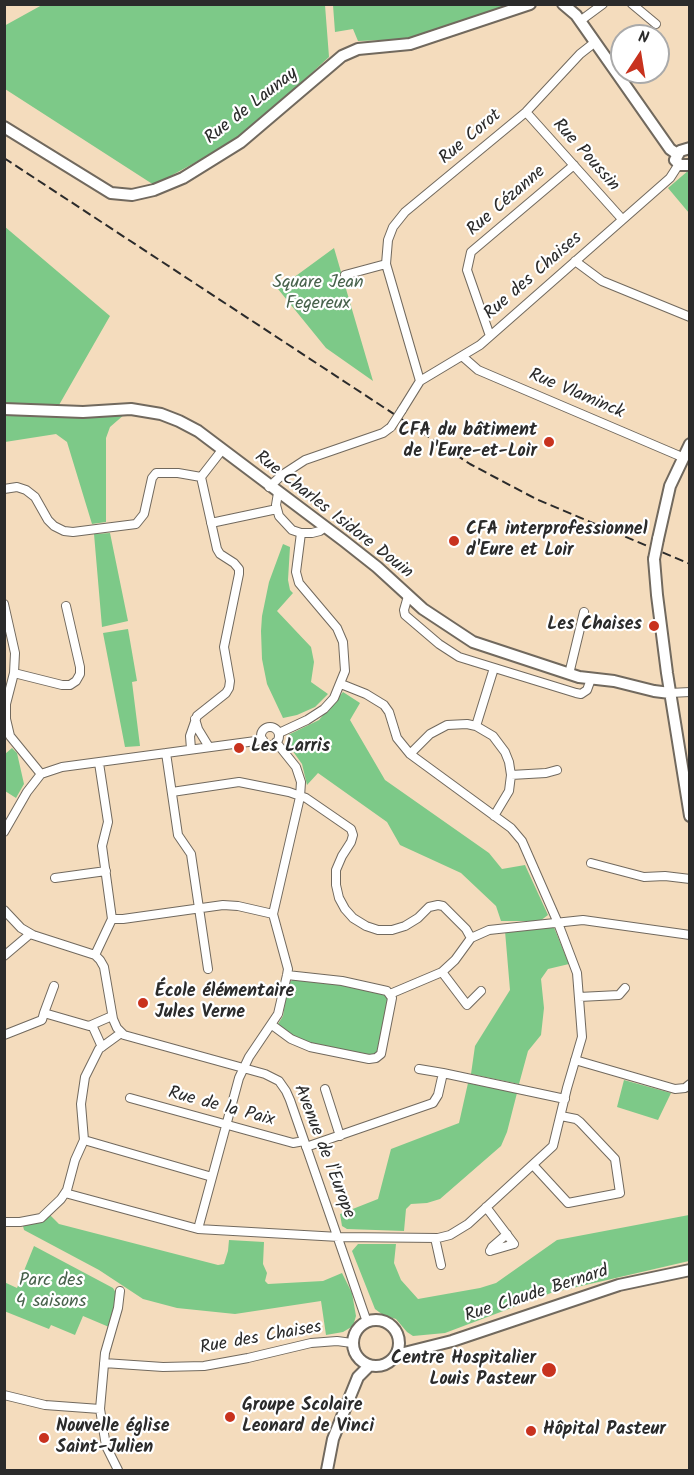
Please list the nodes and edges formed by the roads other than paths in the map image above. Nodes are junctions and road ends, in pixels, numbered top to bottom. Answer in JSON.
{"nodes":[{"id":1,"x":530,"y":4,"type":"edge"},
{"id":2,"x":563,"y":4,"type":"edge"},
{"id":3,"x":603,"y":4,"type":"edge"},
{"id":4,"x":632,"y":4,"type":"edge"},
{"id":5,"x":580,"y":21,"type":"junction"},
{"id":6,"x":656,"y":24,"type":"dead end"},
{"id":7,"x":594,"y":42,"type":"junction"},
{"id":8,"x":526,"y":112,"type":"junction"},
{"id":9,"x":4,"y":127,"type":"edge"},
{"id":10,"x":690,"y":148,"type":"edge"},
{"id":11,"x":682,"y":161,"type":"edge"},
{"id":12,"x":574,"y":165,"type":"junction"},
{"id":13,"x":622,"y":219,"type":"junction"},
{"id":14,"x":575,"y":261,"type":"junction"},
{"id":15,"x":386,"y":264,"type":"junction"},
{"id":16,"x":345,"y":275,"type":"dead end"},
{"id":17,"x":690,"y":317,"type":"edge"},
{"id":18,"x":490,"y":336,"type":"junction"},
{"id":19,"x":462,"y":356,"type":"junction"},
{"id":20,"x":420,"y":381,"type":"junction"},
{"id":21,"x":4,"y":409,"type":"edge"},
{"id":22,"x":690,"y":444,"type":"edge"},
{"id":23,"x":222,"y":450,"type":"junction"},
{"id":24,"x":682,"y":457,"type":"junction"},
{"id":25,"x":201,"y":477,"type":"junction"},
{"id":26,"x":4,"y":489,"type":"edge"},
{"id":27,"x":274,"y":490,"type":"junction"},
{"id":28,"x":277,"y":509,"type":"junction"},
{"id":29,"x":211,"y":523,"type":"junction"},
{"id":30,"x":325,"y":527,"type":"junction"},
{"id":31,"x":301,"y":533,"type":"junction"},
{"id":32,"x":408,"y":596,"type":"junction"},
{"id":33,"x":4,"y":604,"type":"edge"},
{"id":34,"x":66,"y":606,"type":"dead end"},
{"id":35,"x":584,"y":612,"type":"dead end"},
{"id":36,"x":494,"y":668,"type":"junction"},
{"id":37,"x":14,"y":673,"type":"junction"},
{"id":38,"x":569,"y":674,"type":"junction"},
{"id":39,"x":591,"y":679,"type":"junction"},
{"id":40,"x":341,"y":684,"type":"junction"},
{"id":41,"x":690,"y":692,"type":"edge"},
{"id":42,"x":670,"y":693,"type":"junction"},
{"id":43,"x":195,"y":719,"type":"junction"},
{"id":44,"x":476,"y":726,"type":"junction"},
{"id":45,"x":279,"y":733,"type":"junction"},
{"id":46,"x":263,"y":740,"type":"junction"},
{"id":47,"x":276,"y":742,"type":"junction"},
{"id":48,"x":209,"y":747,"type":"junction"},
{"id":49,"x":191,"y":749,"type":"junction"},
{"id":50,"x":166,"y":753,"type":"junction"},
{"id":51,"x":410,"y":754,"type":"junction"},
{"id":52,"x":99,"y":763,"type":"junction"},
{"id":53,"x":557,"y":770,"type":"dead end"},
{"id":54,"x":41,"y":774,"type":"junction"},
{"id":55,"x":511,"y":775,"type":"junction"},
{"id":56,"x":172,"y":792,"type":"junction"},
{"id":57,"x":300,"y":797,"type":"junction"},
{"id":58,"x":494,"y":816,"type":"junction"},
{"id":59,"x":690,"y":816,"type":"edge"},
{"id":60,"x":4,"y":832,"type":"edge"},
{"id":61,"x":591,"y":863,"type":"dead end"},
{"id":62,"x":106,"y":872,"type":"junction"},
{"id":63,"x":55,"y":878,"type":"dead end"},
{"id":64,"x":690,"y":879,"type":"edge"},
{"id":65,"x":199,"y":909,"type":"junction"},
{"id":66,"x":4,"y":910,"type":"edge"},
{"id":67,"x":273,"y":914,"type":"junction"},
{"id":68,"x":112,"y":919,"type":"junction"},
{"id":69,"x":558,"y":923,"type":"junction"},
{"id":70,"x":30,"y":934,"type":"junction"},
{"id":71,"x":690,"y":936,"type":"edge"},
{"id":72,"x":471,"y":938,"type":"junction"},
{"id":73,"x":95,"y":955,"type":"junction"},
{"id":74,"x":4,"y":956,"type":"edge"},
{"id":75,"x":208,"y":969,"type":"dead end"},
{"id":76,"x":442,"y":972,"type":"junction"},
{"id":77,"x":287,"y":975,"type":"junction"},
{"id":78,"x":54,"y":986,"type":"dead end"},
{"id":79,"x":625,"y":988,"type":"dead end"},
{"id":80,"x":481,"y":991,"type":"dead end"},
{"id":81,"x":390,"y":994,"type":"junction"},
{"id":82,"x":579,"y":997,"type":"junction"},
{"id":83,"x":45,"y":1013,"type":"junction"},
{"id":84,"x":112,"y":1016,"type":"junction"},
{"id":85,"x":272,"y":1024,"type":"junction"},
{"id":86,"x":92,"y":1025,"type":"junction"},
{"id":87,"x":122,"y":1033,"type":"junction"},
{"id":88,"x":4,"y":1035,"type":"edge"},
{"id":89,"x":102,"y":1047,"type":"junction"},
{"id":90,"x":575,"y":1060,"type":"junction"},
{"id":91,"x":244,"y":1069,"type":"junction"},
{"id":92,"x":419,"y":1069,"type":"dead end"},
{"id":93,"x":443,"y":1073,"type":"junction"},
{"id":94,"x":690,"y":1084,"type":"edge"},
{"id":95,"x":325,"y":1089,"type":"dead end"},
{"id":96,"x":130,"y":1098,"type":"dead end"},
{"id":97,"x":565,"y":1099,"type":"junction"},
{"id":98,"x":561,"y":1116,"type":"junction"},
{"id":99,"x":226,"y":1125,"type":"junction"},
{"id":100,"x":340,"y":1136,"type":"junction"},
{"id":101,"x":84,"y":1140,"type":"junction"},
{"id":102,"x":305,"y":1144,"type":"junction"},
{"id":103,"x":533,"y":1165,"type":"junction"},
{"id":104,"x":212,"y":1177,"type":"junction"},
{"id":105,"x":65,"y":1192,"type":"junction"},
{"id":106,"x":486,"y":1207,"type":"junction"},
{"id":107,"x":4,"y":1222,"type":"edge"},
{"id":108,"x":198,"y":1229,"type":"junction"},
{"id":109,"x":507,"y":1234,"type":"dead end"},
{"id":110,"x":339,"y":1237,"type":"junction"},
{"id":111,"x":435,"y":1238,"type":"junction"},
{"id":112,"x":441,"y":1265,"type":"dead end"},
{"id":113,"x":690,"y":1270,"type":"edge"},
{"id":114,"x":120,"y":1291,"type":"dead end"},
{"id":115,"x":367,"y":1322,"type":"junction"},
{"id":116,"x":352,"y":1343,"type":"junction"},
{"id":117,"x":396,"y":1355,"type":"junction"},
{"id":118,"x":104,"y":1363,"type":"junction"},
{"id":119,"x":369,"y":1366,"type":"junction"},
{"id":120,"x":4,"y":1395,"type":"edge"},
{"id":121,"x":100,"y":1409,"type":"junction"},
{"id":122,"x":118,"y":1470,"type":"edge"},
{"id":123,"x":327,"y":1470,"type":"edge"}],
"edges":[{"from":1,"to":9,"type":"street","name":"Rue de Launay"},
{"from":2,"to":5,"type":"street"},
{"from":3,"to":5,"type":"street"},
{"from":4,"to":6,"type":"street"},
{"from":5,"to":7,"type":"street"},
{"from":7,"to":8,"type":"street","name":"Rue Corot"},
{"from":7,"to":11,"type":"street"},
{"from":8,"to":12,"type":"street","name":"Rue Poussin"},
{"from":8,"to":15,"type":"street","name":"Rue Corot"},
{"from":10,"to":11,"type":"street"},
{"from":11,"to":13,"type":"street","name":"Rue des Chaises"},
{"from":12,"to":13,"type":"street","name":"Rue Poussin"},
{"from":12,"to":18,"type":"street","name":"Rue Cézanne"},
{"from":13,"to":14,"type":"street","name":"Rue des Chaises"},
{"from":14,"to":17,"type":"street"},
{"from":14,"to":18,"type":"street","name":"Rue des Chaises"},
{"from":15,"to":16,"type":"street"},
{"from":15,"to":20,"type":"street","name":"Rue Corot"},
{"from":18,"to":19,"type":"street","name":"Rue des Chaises"},
{"from":19,"to":20,"type":"street","name":"Rue des Chaises"},
{"from":19,"to":24,"type":"street","name":"Rue Vlaminck"},
{"from":20,"to":27,"type":"street","name":"Rue des Chaises","bridge":true},
{"from":21,"to":23,"type":"street","name":"Rue Charles Isidore Douin"},
{"from":22,"to":24,"type":"street"},
{"from":23,"to":25,"type":"street"},
{"from":23,"to":27,"type":"street","name":"Rue Charles Isidore Douin"},
{"from":24,"to":42,"type":"street","bridge":true},
{"from":25,"to":26,"type":"street"},
{"from":25,"to":29,"type":"street"},
{"from":27,"to":28,"type":"street"},
{"from":27,"to":30,"type":"street","name":"Rue Charles Isidore Douin"},
{"from":28,"to":29,"type":"street"},
{"from":28,"to":31,"type":"street"},
{"from":29,"to":43,"type":"street"},
{"from":30,"to":31,"type":"street"},
{"from":30,"to":32,"type":"street","name":"Rue Charles Isidore Douin"},
{"from":31,"to":40,"type":"street"},
{"from":32,"to":36,"type":"street"},
{"from":32,"to":38,"type":"street","name":"Rue Charles Isidore Douin"},
{"from":33,"to":37,"type":"street"},
{"from":34,"to":37,"type":"street"},
{"from":35,"to":38,"type":"street"},
{"from":36,"to":39,"type":"street"},
{"from":36,"to":44,"type":"street"},
{"from":37,"to":54,"type":"street"},
{"from":38,"to":39,"type":"street","name":"Rue Charles Isidore Douin"},
{"from":39,"to":42,"type":"street","name":"Rue Charles Isidore Douin"},
{"from":40,"to":45,"type":"street"},
{"from":40,"to":51,"type":"street"},
{"from":41,"to":42,"type":"street"},
{"from":42,"to":59,"type":"street"},
{"from":43,"to":48,"type":"street"},
{"from":43,"to":49,"type":"street"},
{"from":44,"to":51,"type":"street"},
{"from":44,"to":55,"type":"street"},
{"from":45,"to":46,"type":"street"},
{"from":45,"to":47,"type":"street"},
{"from":46,"to":47,"type":"street"},
{"from":46,"to":48,"type":"street"},
{"from":47,"to":57,"type":"street"},
{"from":48,"to":49,"type":"street"},
{"from":49,"to":50,"type":"street"},
{"from":50,"to":52,"type":"street"},
{"from":50,"to":56,"type":"street"},
{"from":51,"to":58,"type":"street"},
{"from":52,"to":54,"type":"street"},
{"from":52,"to":62,"type":"street"},
{"from":53,"to":55,"type":"street"},
{"from":54,"to":60,"type":"street"},
{"from":55,"to":58,"type":"street"},
{"from":56,"to":57,"type":"street"},
{"from":56,"to":65,"type":"street"},
{"from":57,"to":67,"type":"street"},
{"from":57,"to":72,"type":"street"},
{"from":58,"to":69,"type":"street"},
{"from":61,"to":64,"type":"street"},
{"from":62,"to":63,"type":"street"},
{"from":62,"to":68,"type":"street"},
{"from":65,"to":67,"type":"street"},
{"from":65,"to":68,"type":"street"},
{"from":65,"to":75,"type":"street"},
{"from":66,"to":70,"type":"street"},
{"from":67,"to":77,"type":"street"},
{"from":68,"to":73,"type":"street"},
{"from":69,"to":71,"type":"street"},
{"from":69,"to":72,"type":"street"},
{"from":69,"to":82,"type":"street"},
{"from":70,"to":73,"type":"street"},
{"from":70,"to":74,"type":"street"},
{"from":72,"to":76,"type":"street"},
{"from":73,"to":84,"type":"street"},
{"from":76,"to":80,"type":"street"},
{"from":76,"to":81,"type":"street"},
{"from":77,"to":81,"type":"street"},
{"from":77,"to":85,"type":"street"},
{"from":78,"to":83,"type":"street"},
{"from":79,"to":82,"type":"street"},
{"from":81,"to":85,"type":"street"},
{"from":82,"to":90,"type":"street"},
{"from":83,"to":86,"type":"street"},
{"from":83,"to":88,"type":"street"},
{"from":84,"to":86,"type":"street"},
{"from":84,"to":87,"type":"street"},
{"from":85,"to":91,"type":"street"},
{"from":86,"to":89,"type":"street"},
{"from":87,"to":89,"type":"street"},
{"from":87,"to":91,"type":"street","name":"Avenue de l'Europe"},
{"from":89,"to":101,"type":"street"},
{"from":90,"to":94,"type":"street"},
{"from":90,"to":97,"type":"street"},
{"from":91,"to":99,"type":"street"},
{"from":91,"to":102,"type":"street","name":"Avenue de l'Europe"},
{"from":92,"to":93,"type":"street"},
{"from":93,"to":97,"type":"street"},
{"from":93,"to":100,"type":"street"},
{"from":95,"to":100,"type":"street"},
{"from":96,"to":99,"type":"street","name":"Rue de la Paix"},
{"from":97,"to":98,"type":"street"},
{"from":98,"to":103,"type":"street"},
{"from":98,"to":103,"type":"street"},
{"from":99,"to":102,"type":"street","name":"Rue de la Paix"},
{"from":99,"to":104,"type":"street"},
{"from":100,"to":102,"type":"street"},
{"from":101,"to":104,"type":"street"},
{"from":101,"to":105,"type":"street"},
{"from":102,"to":110,"type":"street","name":"Avenue de l'Europe"},
{"from":103,"to":106,"type":"street"},
{"from":104,"to":108,"type":"street"},
{"from":105,"to":107,"type":"street"},
{"from":105,"to":108,"type":"street"},
{"from":106,"to":109,"type":"street"},
{"from":106,"to":111,"type":"street"},
{"from":108,"to":110,"type":"street"},
{"from":110,"to":111,"type":"street"},
{"from":110,"to":115,"type":"street","name":"Avenue de l'Europe"},
{"from":111,"to":112,"type":"street"},
{"from":113,"to":117,"type":"street","name":"Rue Claude Bernard"},
{"from":114,"to":118,"type":"street"},
{"from":115,"to":116,"type":"street"},
{"from":115,"to":117,"type":"street"},
{"from":116,"to":118,"type":"street","name":"Rue des Chaises"},
{"from":116,"to":119,"type":"street"},
{"from":117,"to":119,"type":"street"},
{"from":118,"to":121,"type":"street"},
{"from":119,"to":123,"type":"street"},
{"from":120,"to":121,"type":"street"},
{"from":121,"to":122,"type":"street"}]}
